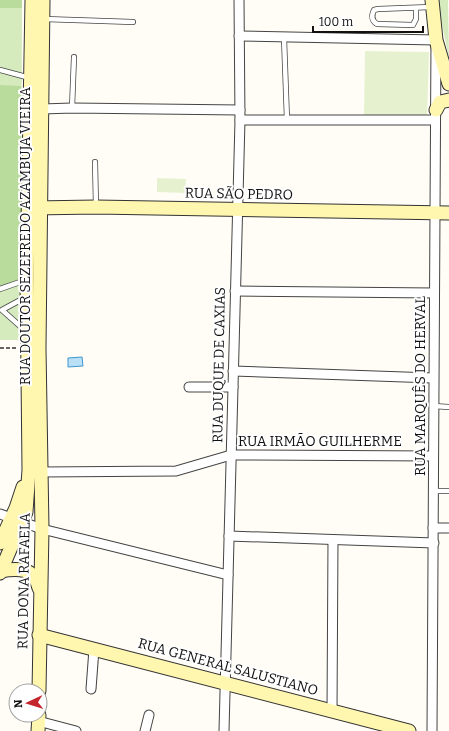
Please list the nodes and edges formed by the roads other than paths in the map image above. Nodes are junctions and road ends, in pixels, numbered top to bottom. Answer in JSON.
{"nodes":[{"id":1,"x":32,"y":0,"type":"edge"},
{"id":2,"x":43,"y":0,"type":"edge"},
{"id":3,"x":239,"y":0,"type":"edge"},
{"id":4,"x":432,"y":3,"type":"edge"},
{"id":5,"x":416,"y":8,"type":"junction"},
{"id":6,"x":43,"y":19,"type":"junction"},
{"id":7,"x":133,"y":22,"type":"dead end"},
{"id":8,"x":239,"y":36,"type":"junction"},
{"id":9,"x":284,"y":38,"type":"junction"},
{"id":10,"x":436,"y":40,"type":"junction"},
{"id":11,"x":74,"y":57,"type":"dead end"},
{"id":12,"x":0,"y":70,"type":"edge"},
{"id":13,"x":30,"y":78,"type":"junction"},
{"id":14,"x":449,"y":84,"type":"edge"},
{"id":15,"x":449,"y":100,"type":"edge"},
{"id":16,"x":72,"y":108,"type":"junction"},
{"id":17,"x":42,"y":109,"type":"junction"},
{"id":18,"x":240,"y":110,"type":"junction"},
{"id":19,"x":436,"y":115,"type":"junction"},
{"id":20,"x":240,"y":120,"type":"junction"},
{"id":21,"x":287,"y":120,"type":"junction"},
{"id":22,"x":95,"y":162,"type":"dead end"},
{"id":23,"x":34,"y":208,"type":"junction"},
{"id":24,"x":96,"y":208,"type":"junction"},
{"id":25,"x":237,"y":210,"type":"junction"},
{"id":26,"x":434,"y":213,"type":"junction"},
{"id":27,"x":449,"y":213,"type":"edge"},
{"id":28,"x":27,"y":280,"type":"junction"},
{"id":29,"x":0,"y":289,"type":"edge"},
{"id":30,"x":235,"y":291,"type":"junction"},
{"id":31,"x":434,"y":293,"type":"junction"},
{"id":32,"x":28,"y":297,"type":"junction"},
{"id":33,"x":28,"y":342,"type":"junction"},
{"id":34,"x":233,"y":371,"type":"junction"},
{"id":35,"x":433,"y":378,"type":"junction"},
{"id":36,"x":188,"y":387,"type":"dead end"},
{"id":37,"x":233,"y":387,"type":"junction"},
{"id":38,"x":433,"y":406,"type":"junction"},
{"id":39,"x":449,"y":407,"type":"edge"},
{"id":40,"x":231,"y":455,"type":"junction"},
{"id":41,"x":434,"y":456,"type":"junction"},
{"id":42,"x":35,"y":471,"type":"junction"},
{"id":43,"x":434,"y":491,"type":"junction"},
{"id":44,"x":449,"y":491,"type":"edge"},
{"id":45,"x":12,"y":518,"type":"edge"},
{"id":46,"x":434,"y":528,"type":"junction"},
{"id":47,"x":449,"y":528,"type":"edge"},
{"id":48,"x":42,"y":529,"type":"junction"},
{"id":49,"x":229,"y":536,"type":"junction"},
{"id":50,"x":333,"y":540,"type":"junction"},
{"id":51,"x":0,"y":543,"type":"edge"},
{"id":52,"x":434,"y":543,"type":"junction"},
{"id":53,"x":0,"y":572,"type":"edge"},
{"id":54,"x":228,"y":575,"type":"junction"},
{"id":55,"x":40,"y":590,"type":"junction"},
{"id":56,"x":39,"y":635,"type":"junction"},
{"id":57,"x":94,"y":649,"type":"junction"},
{"id":58,"x":39,"y":683,"type":"edge"},
{"id":59,"x":226,"y":683,"type":"junction"},
{"id":60,"x":91,"y":690,"type":"dead end"},
{"id":61,"x":332,"y":711,"type":"junction"},
{"id":62,"x":149,"y":715,"type":"dead end"},
{"id":63,"x":42,"y":723,"type":"edge"},
{"id":64,"x":76,"y":731,"type":"edge"},
{"id":65,"x":145,"y":731,"type":"edge"},
{"id":66,"x":224,"y":731,"type":"edge"},
{"id":67,"x":409,"y":731,"type":"edge"},
{"id":68,"x":432,"y":731,"type":"edge"}],
"edges":[{"from":1,"to":13,"type":"main road","name":"RUA DOUTOR SEZEFREDO AZAMBUJA VIEIRA"},
{"from":2,"to":6,"type":"main road","name":"RUA DOUTOR SEZEFREDO AZAMBUJA VIEIRA"},
{"from":3,"to":8,"type":"street","name":"RUA DUQUE DE CAXIAS"},
{"from":4,"to":5,"type":"lane"},
{"from":4,"to":10,"type":"main road"},
{"from":5,"to":5,"type":"lane"},
{"from":6,"to":7,"type":"lane"},
{"from":6,"to":17,"type":"main road","name":"RUA DOUTOR SEZEFREDO AZAMBUJA VIEIRA"},
{"from":8,"to":9,"type":"street"},
{"from":8,"to":18,"type":"street","name":"RUA DUQUE DE CAXIAS"},
{"from":9,"to":10,"type":"street"},
{"from":9,"to":21,"type":"lane"},
{"from":10,"to":14,"type":"main road"},
{"from":10,"to":19,"type":"street","name":"RUA MARQUÊS DO HERVAL"},
{"from":11,"to":16,"type":"lane"},
{"from":12,"to":13,"type":"lane"},
{"from":13,"to":23,"type":"main road","name":"RUA DOUTOR SEZEFREDO AZAMBUJA VIEIRA"},
{"from":15,"to":19,"type":"main road"},
{"from":16,"to":17,"type":"street"},
{"from":16,"to":18,"type":"street"},
{"from":17,"to":23,"type":"main road","name":"RUA DOUTOR SEZEFREDO AZAMBUJA VIEIRA"},
{"from":18,"to":20,"type":"street","name":"RUA DUQUE DE CAXIAS"},
{"from":19,"to":21,"type":"street"},
{"from":19,"to":26,"type":"street","name":"RUA MARQUÊS DO HERVAL"},
{"from":20,"to":21,"type":"street"},
{"from":20,"to":25,"type":"street","name":"RUA DUQUE DE CAXIAS"},
{"from":22,"to":24,"type":"lane"},
{"from":23,"to":24,"type":"main road","name":"RUA SÃO PEDRO"},
{"from":23,"to":28,"type":"main road","name":"RUA DOUTOR SEZEFREDO AZAMBUJA VIEIRA"},
{"from":23,"to":42,"type":"main road","name":"RUA DOUTOR SEZEFREDO AZAMBUJA VIEIRA"},
{"from":24,"to":25,"type":"main road","name":"RUA SÃO PEDRO"},
{"from":25,"to":26,"type":"main road","name":"RUA SÃO PEDRO"},
{"from":25,"to":30,"type":"street","name":"RUA DUQUE DE CAXIAS"},
{"from":26,"to":27,"type":"main road","name":"RUA SÃO PEDRO"},
{"from":26,"to":31,"type":"street","name":"RUA MARQUÊS DO HERVAL"},
{"from":28,"to":29,"type":"lane"},
{"from":28,"to":32,"type":"main road","name":"RUA DOUTOR SEZEFREDO AZAMBUJA VIEIRA"},
{"from":30,"to":31,"type":"street"},
{"from":30,"to":34,"type":"street","name":"RUA DUQUE DE CAXIAS"},
{"from":31,"to":35,"type":"street","name":"RUA MARQUÊS DO HERVAL"},
{"from":32,"to":33,"type":"main road","name":"RUA DOUTOR SEZEFREDO AZAMBUJA VIEIRA"},
{"from":32,"to":33,"type":"lane"},
{"from":33,"to":42,"type":"main road","name":"RUA DOUTOR SEZEFREDO AZAMBUJA VIEIRA"},
{"from":34,"to":35,"type":"street"},
{"from":34,"to":37,"type":"street","name":"RUA DUQUE DE CAXIAS"},
{"from":35,"to":38,"type":"street","name":"RUA MARQUÊS DO HERVAL"},
{"from":36,"to":37,"type":"street"},
{"from":37,"to":40,"type":"street","name":"RUA DUQUE DE CAXIAS"},
{"from":38,"to":39,"type":"lane"},
{"from":38,"to":41,"type":"street","name":"RUA MARQUÊS DO HERVAL"},
{"from":40,"to":41,"type":"street","name":"RUA IRMÃO GUILHERME"},
{"from":40,"to":42,"type":"street","name":"RUA IRMÃO GUILHERME"},
{"from":40,"to":49,"type":"street","name":"RUA DUQUE DE CAXIAS"},
{"from":41,"to":43,"type":"street","name":"RUA MARQUÊS DO HERVAL"},
{"from":42,"to":45,"type":"main road","name":"RUA DOUTOR SEZEFREDO AZAMBUJA VIEIRA"},
{"from":42,"to":48,"type":"main road","name":"RUA DONA RAFAELA"},
{"from":43,"to":44,"type":"lane"},
{"from":43,"to":46,"type":"street","name":"RUA MARQUÊS DO HERVAL"},
{"from":45,"to":48,"type":"street"},
{"from":45,"to":51,"type":"main road","name":"RUA DOUTOR SEZEFREDO AZAMBUJA VIEIRA"},
{"from":45,"to":53,"type":"main road","name":"RUA DOUTOR SEZEFREDO AZAMBUJA VIEIRA"},
{"from":46,"to":47,"type":"street"},
{"from":46,"to":52,"type":"street","name":"RUA MARQUÊS DO HERVAL"},
{"from":48,"to":54,"type":"street"},
{"from":48,"to":55,"type":"main road","name":"RUA DONA RAFAELA"},
{"from":49,"to":50,"type":"street"},
{"from":49,"to":54,"type":"street","name":"RUA DUQUE DE CAXIAS"},
{"from":50,"to":52,"type":"street"},
{"from":50,"to":61,"type":"street"},
{"from":52,"to":68,"type":"street","name":"RUA MARQUÊS DO HERVAL"},
{"from":53,"to":55,"type":"main road"},
{"from":54,"to":59,"type":"street","name":"RUA DUQUE DE CAXIAS"},
{"from":55,"to":56,"type":"main road","name":"RUA DONA RAFAELA"},
{"from":56,"to":57,"type":"main road","name":"RUA GENERAL SALUSTIANO"},
{"from":56,"to":58,"type":"main road","name":"RUA DONA RAFAELA"},
{"from":57,"to":59,"type":"main road","name":"RUA GENERAL SALUSTIANO"},
{"from":57,"to":60,"type":"street"},
{"from":59,"to":61,"type":"main road","name":"RUA GENERAL SALUSTIANO"},
{"from":59,"to":66,"type":"street","name":"RUA DUQUE DE CAXIAS"},
{"from":61,"to":67,"type":"main road","name":"RUA GENERAL SALUSTIANO"},
{"from":62,"to":65,"type":"street"},
{"from":63,"to":64,"type":"street"}]}
